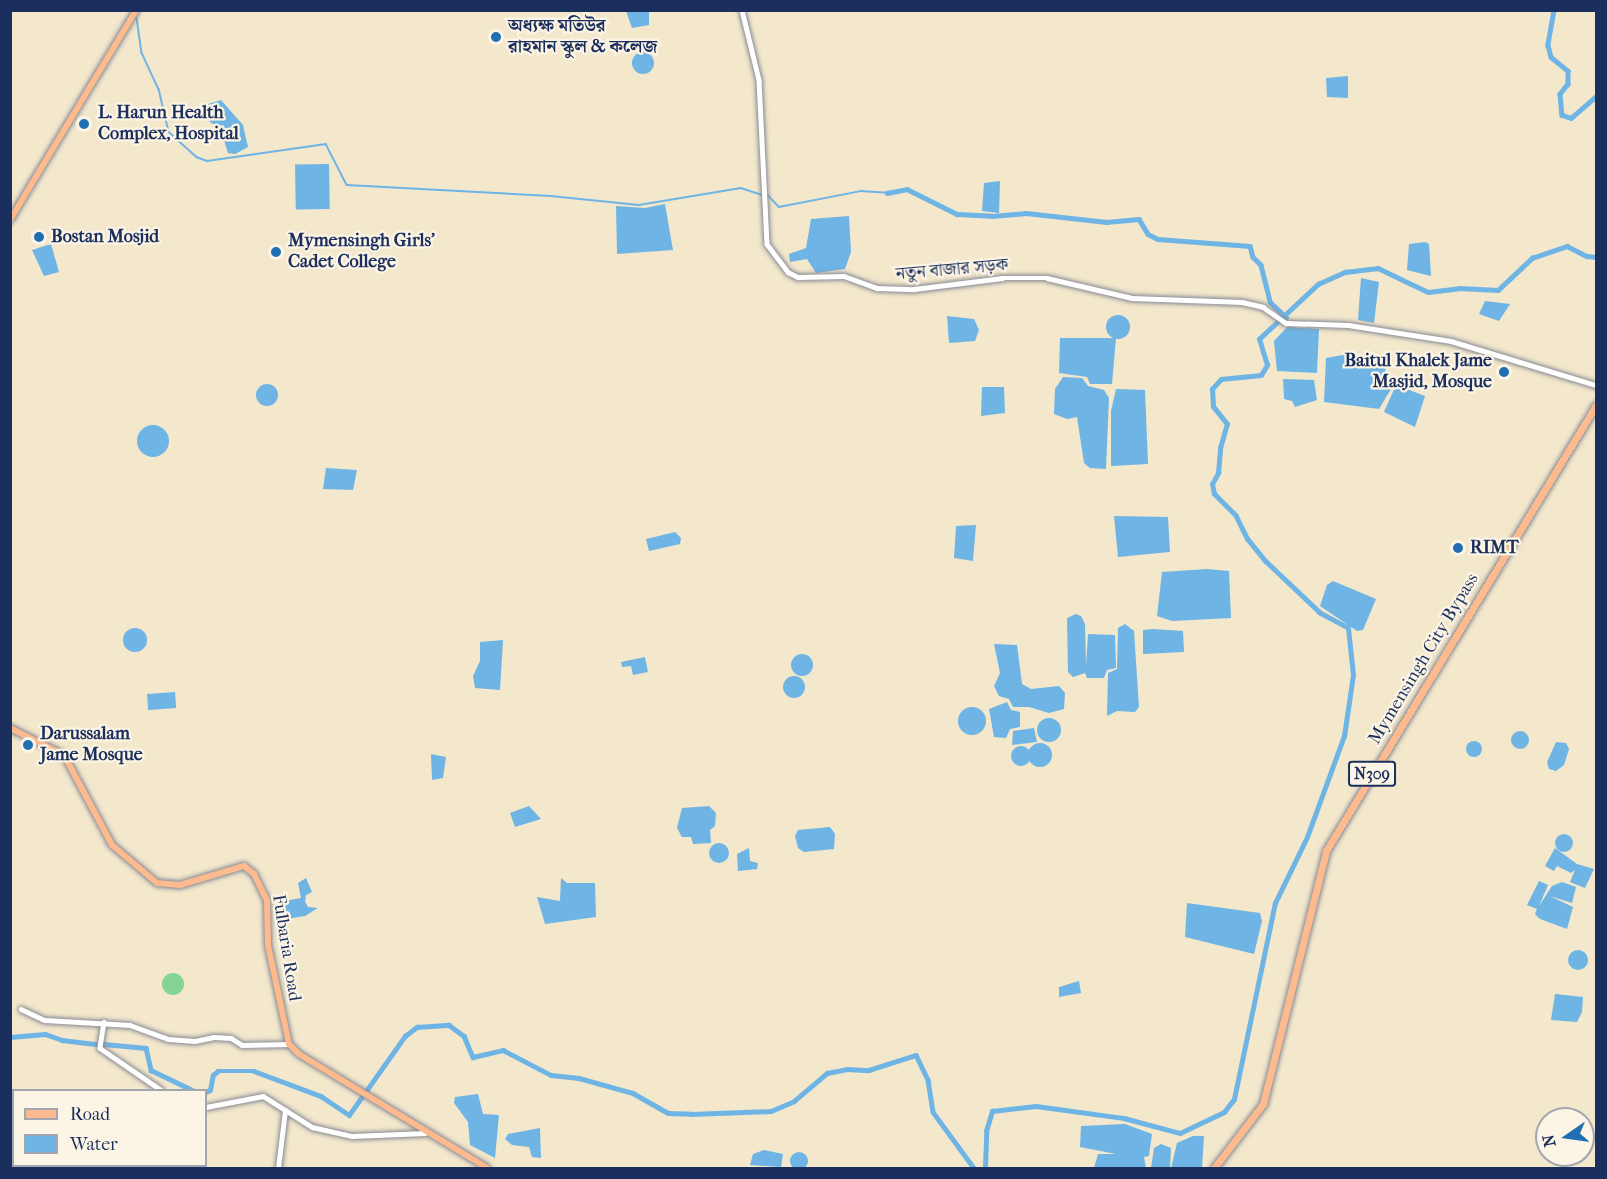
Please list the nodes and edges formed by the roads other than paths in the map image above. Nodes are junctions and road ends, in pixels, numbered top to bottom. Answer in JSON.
{"nodes":[{"id":1,"x":136,"y":10,"type":"edge"},
{"id":2,"x":742,"y":10,"type":"edge"},
{"id":3,"x":10,"y":220,"type":"edge"},
{"id":4,"x":1596,"y":385,"type":"edge"},
{"id":5,"x":1596,"y":405,"type":"edge"},
{"id":6,"x":10,"y":728,"type":"edge"},
{"id":7,"x":21,"y":1009,"type":"dead end"},
{"id":8,"x":104,"y":1022,"type":"junction"},
{"id":9,"x":289,"y":1044,"type":"junction"},
{"id":10,"x":160,"y":1089,"type":"edge"},
{"id":11,"x":207,"y":1107,"type":"edge"},
{"id":12,"x":285,"y":1110,"type":"junction"},
{"id":13,"x":426,"y":1133,"type":"junction"},
{"id":14,"x":278,"y":1168,"type":"edge"},
{"id":15,"x":487,"y":1168,"type":"edge"},
{"id":16,"x":1214,"y":1168,"type":"edge"}],
"edges":[{"from":1,"to":3,"type":"main road"},
{"from":2,"to":4,"type":"street","name":"নতুন বাজার সড়ক"},
{"from":5,"to":16,"type":"highway","name":"Mymensingh City Bypass","number":"N309"},
{"from":6,"to":9,"type":"main road","name":"Fulbaria Road"},
{"from":7,"to":8,"type":"street"},
{"from":8,"to":9,"type":"street"},
{"from":8,"to":10,"type":"street"},
{"from":9,"to":13,"type":"main road"},
{"from":11,"to":12,"type":"street"},
{"from":12,"to":13,"type":"street"},
{"from":12,"to":14,"type":"street"},
{"from":13,"to":15,"type":"main road"}]}
